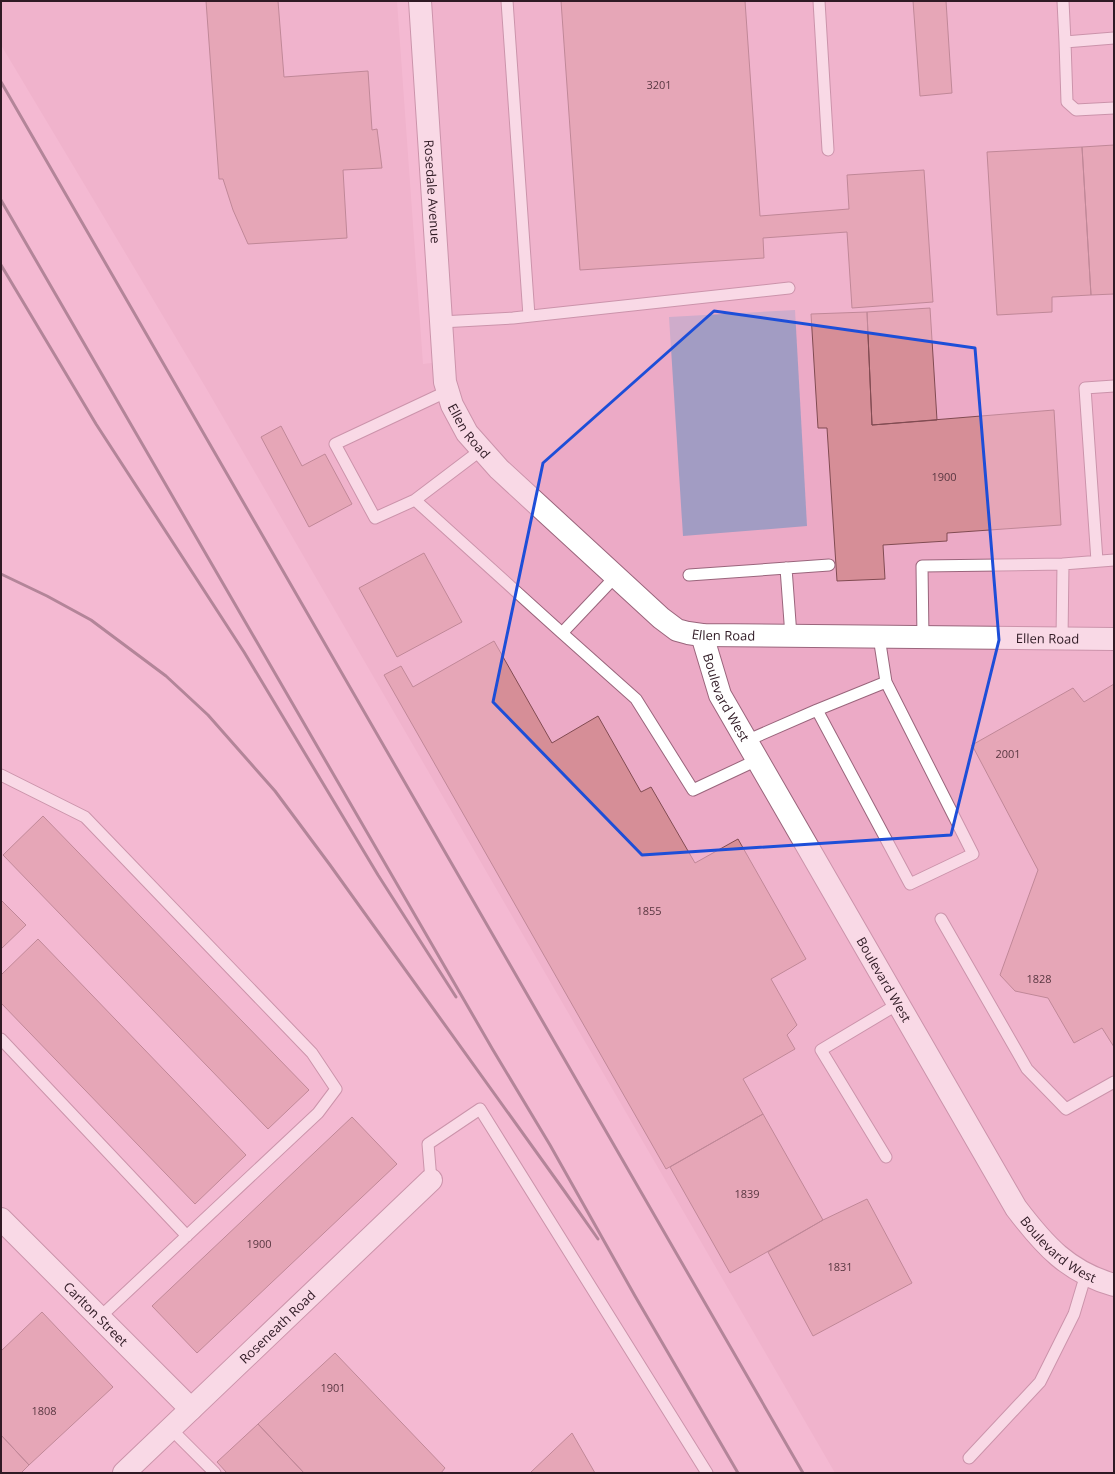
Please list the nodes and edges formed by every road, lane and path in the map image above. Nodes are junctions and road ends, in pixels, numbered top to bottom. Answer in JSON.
{"nodes":[{"id":1,"x":420,"y":1,"type":"edge"},
{"id":2,"x":507,"y":1,"type":"edge"},
{"id":3,"x":819,"y":1,"type":"edge"},
{"id":4,"x":1063,"y":1,"type":"edge"},
{"id":5,"x":1114,"y":38,"type":"edge"},
{"id":6,"x":1065,"y":42,"type":"junction"},
{"id":7,"x":1114,"y":108,"type":"edge"},
{"id":8,"x":828,"y":150,"type":"dead end"},
{"id":9,"x":789,"y":288,"type":"dead end"},
{"id":10,"x":530,"y":316,"type":"junction"},
{"id":11,"x":441,"y":322,"type":"junction"},
{"id":12,"x":446,"y":386,"type":"junction"},
{"id":13,"x":1114,"y":386,"type":"edge"},
{"id":14,"x":480,"y":450,"type":"junction"},
{"id":15,"x":415,"y":500,"type":"junction"},
{"id":16,"x":1114,"y":560,"type":"edge"},
{"id":17,"x":1097,"y":562,"type":"junction"},
{"id":18,"x":1063,"y":564,"type":"junction"},
{"id":19,"x":829,"y":565,"type":"dead end"},
{"id":20,"x":786,"y":568,"type":"junction"},
{"id":21,"x":689,"y":575,"type":"dead end"},
{"id":22,"x":616,"y":577,"type":"junction"},
{"id":23,"x":562,"y":634,"type":"junction"},
{"id":24,"x":702,"y":635,"type":"junction"},
{"id":25,"x":791,"y":636,"type":"junction"},
{"id":26,"x":879,"y":637,"type":"junction"},
{"id":27,"x":923,"y":638,"type":"junction"},
{"id":28,"x":1062,"y":639,"type":"junction"},
{"id":29,"x":1114,"y":640,"type":"edge"},
{"id":30,"x":886,"y":682,"type":"junction"},
{"id":31,"x":817,"y":710,"type":"junction"},
{"id":32,"x":746,"y":741,"type":"junction"},
{"id":33,"x":757,"y":760,"type":"junction"},
{"id":34,"x":1,"y":775,"type":"edge"},
{"id":35,"x":941,"y":919,"type":"dead end"},
{"id":36,"x":898,"y":1004,"type":"junction"},
{"id":37,"x":1,"y":1039,"type":"edge"},
{"id":38,"x":1114,"y":1082,"type":"edge"},
{"id":39,"x":886,"y":1157,"type":"dead end"},
{"id":40,"x":430,"y":1180,"type":"joint"},
{"id":41,"x":1,"y":1219,"type":"edge"},
{"id":42,"x":187,"y":1236,"type":"junction"},
{"id":43,"x":1086,"y":1274,"type":"junction"},
{"id":44,"x":1114,"y":1285,"type":"edge"},
{"id":45,"x":99,"y":1318,"type":"junction"},
{"id":46,"x":191,"y":1409,"type":"junction"},
{"id":47,"x":171,"y":1429,"type":"junction"},
{"id":48,"x":969,"y":1458,"type":"dead end"},
{"id":49,"x":124,"y":1473,"type":"edge"},
{"id":50,"x":215,"y":1473,"type":"edge"},
{"id":51,"x":707,"y":1473,"type":"edge"}],
"edges":[{"from":1,"to":11,"type":"street","name":"Rosedale Avenue"},
{"from":2,"to":10,"type":"lane"},
{"from":3,"to":8,"type":"lane"},
{"from":4,"to":6,"type":"lane"},
{"from":5,"to":6,"type":"lane"},
{"from":6,"to":7,"type":"lane"},
{"from":9,"to":10,"type":"lane"},
{"from":10,"to":11,"type":"lane"},
{"from":11,"to":12,"type":"street","name":"Rosedale Avenue"},
{"from":12,"to":14,"type":"street","name":"Ellen Road"},
{"from":12,"to":15,"type":"lane"},
{"from":13,"to":17,"type":"lane"},
{"from":14,"to":15,"type":"lane"},
{"from":14,"to":22,"type":"street","name":"Ellen Road"},
{"from":15,"to":23,"type":"lane"},
{"from":16,"to":17,"type":"lane"},
{"from":17,"to":18,"type":"lane"},
{"from":18,"to":27,"type":"lane"},
{"from":18,"to":28,"type":"lane"},
{"from":19,"to":20,"type":"lane"},
{"from":20,"to":21,"type":"lane"},
{"from":20,"to":25,"type":"lane"},
{"from":22,"to":23,"type":"lane"},
{"from":22,"to":24,"type":"street","name":"Ellen Road"},
{"from":23,"to":33,"type":"lane"},
{"from":24,"to":25,"type":"street","name":"Ellen Road"},
{"from":24,"to":32,"type":"street","name":"Boulevard West"},
{"from":25,"to":26,"type":"street","name":"Ellen Road"},
{"from":26,"to":27,"type":"street","name":"Ellen Road"},
{"from":26,"to":30,"type":"lane"},
{"from":27,"to":28,"type":"street","name":"Ellen Road"},
{"from":28,"to":29,"type":"street","name":"Ellen Road"},
{"from":30,"to":31,"type":"lane"},
{"from":30,"to":31,"type":"lane"},
{"from":31,"to":32,"type":"lane"},
{"from":32,"to":33,"type":"street","name":"Boulevard West"},
{"from":33,"to":36,"type":"street","name":"Boulevard West"},
{"from":34,"to":42,"type":"lane"},
{"from":35,"to":38,"type":"lane"},
{"from":36,"to":39,"type":"lane"},
{"from":36,"to":43,"type":"street","name":"Boulevard West"},
{"from":37,"to":42,"type":"lane"},
{"from":40,"to":46,"type":"street","name":"Roseneath Road"},
{"from":40,"to":51,"type":"lane"},
{"from":41,"to":45,"type":"street","name":"Carlton Street"},
{"from":42,"to":45,"type":"lane"},
{"from":43,"to":44,"type":"street","name":"Boulevard West"},
{"from":43,"to":48,"type":"lane"},
{"from":45,"to":46,"type":"street","name":"Carlton Street"},
{"from":46,"to":47,"type":"street","name":"Roseneath Road"},
{"from":47,"to":49,"type":"street","name":"Roseneath Road"},
{"from":47,"to":50,"type":"lane"}]}
